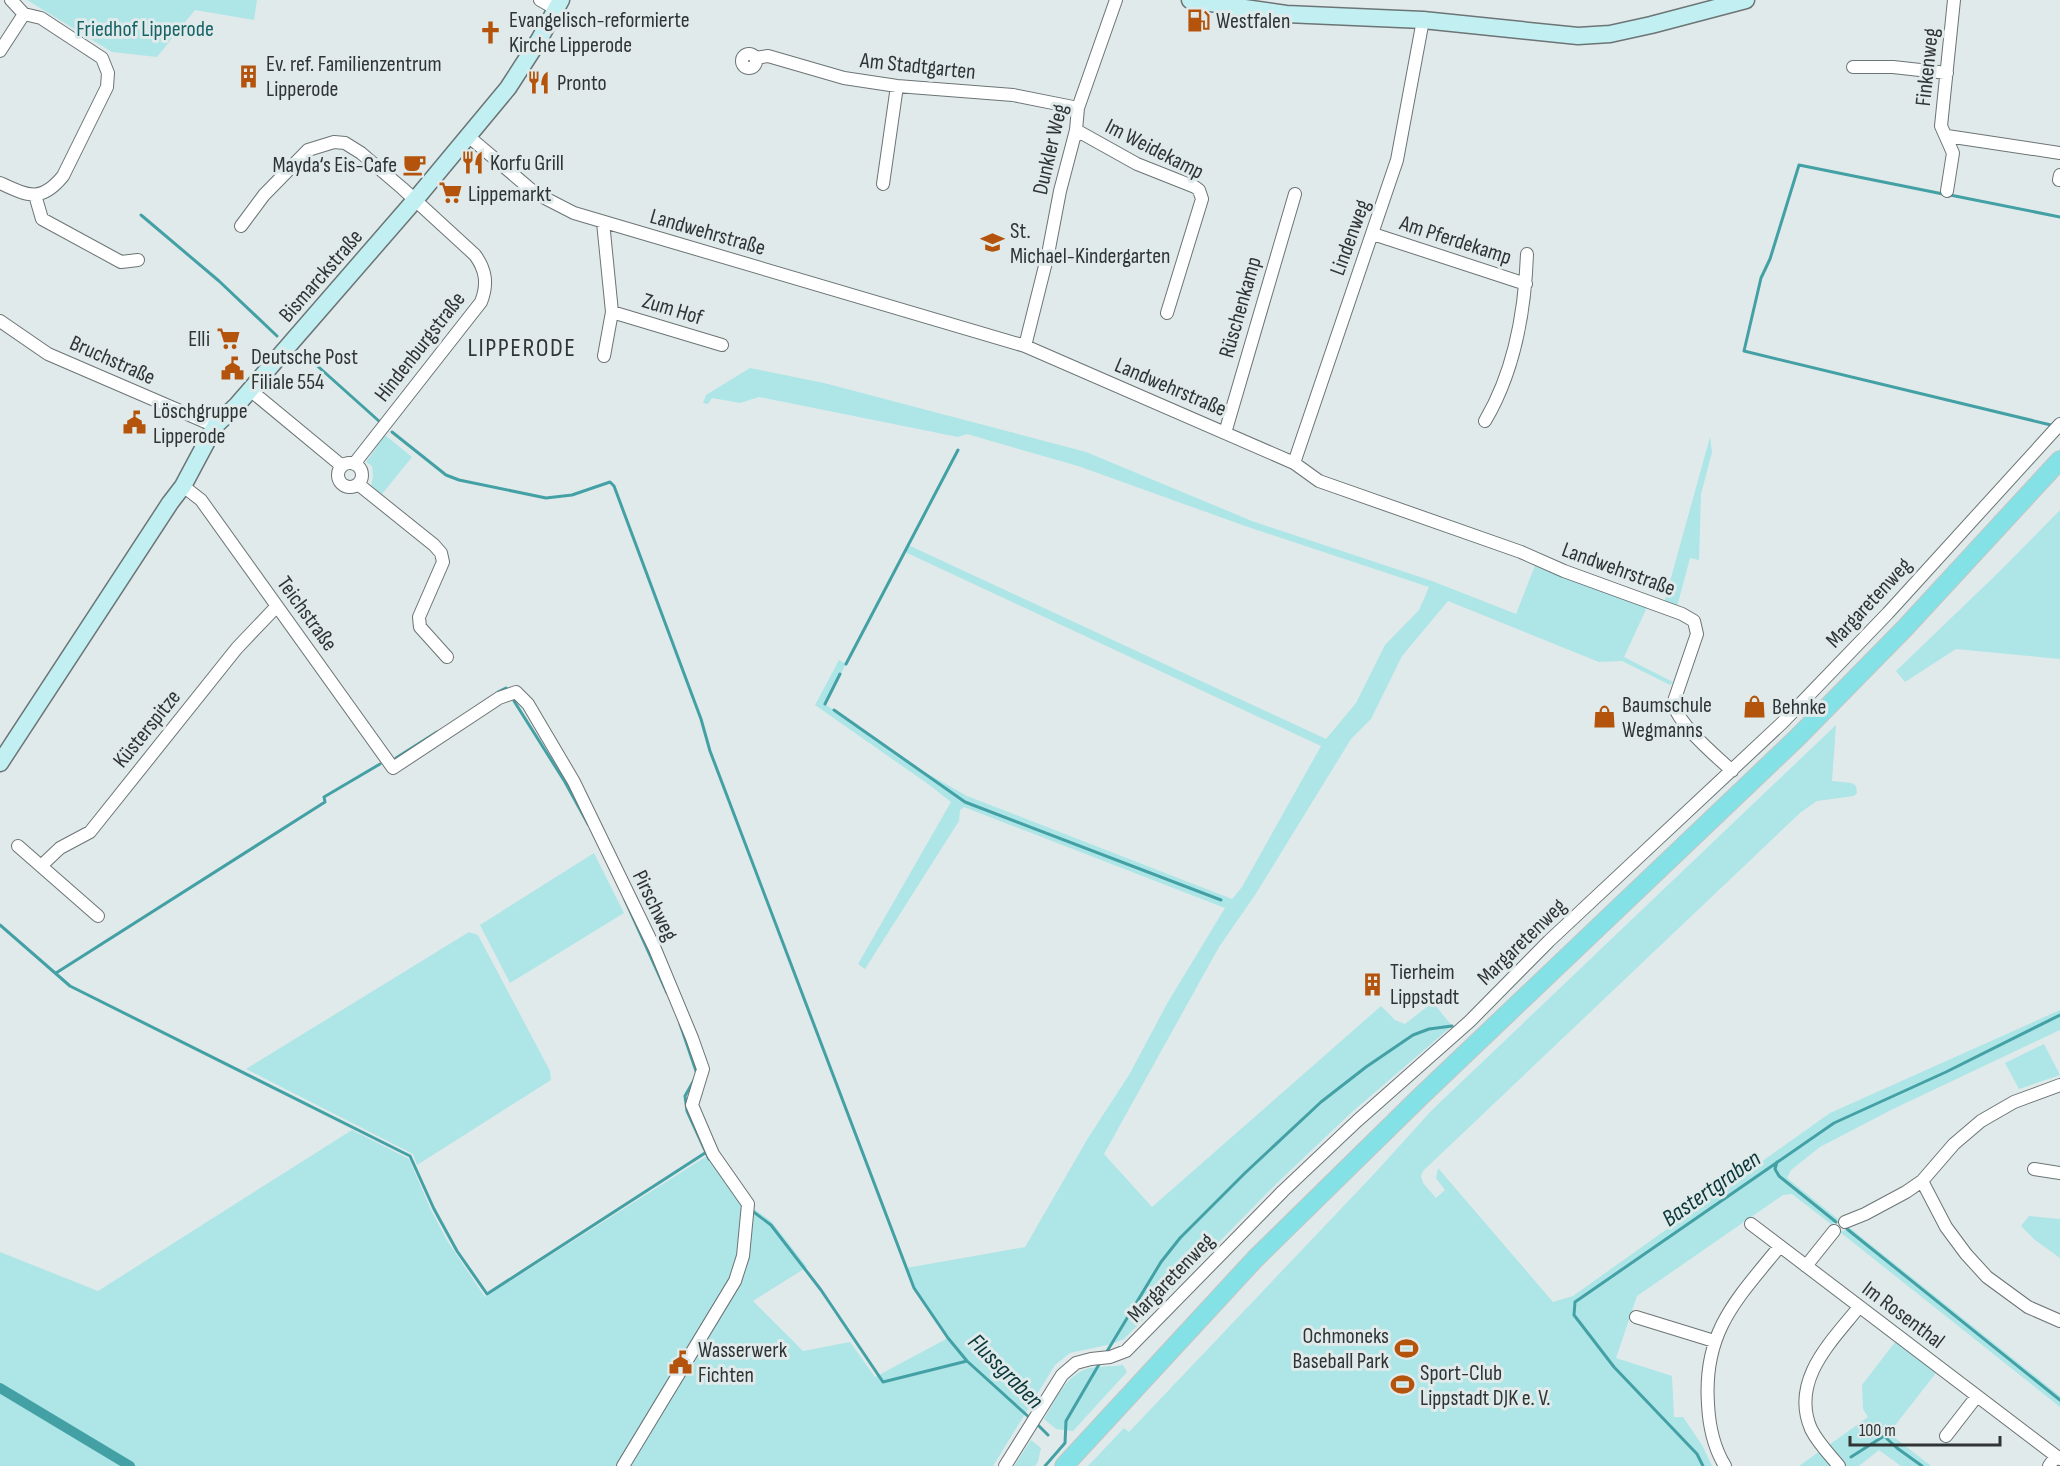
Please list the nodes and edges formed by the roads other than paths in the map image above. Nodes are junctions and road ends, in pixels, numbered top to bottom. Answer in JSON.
{"nodes":[{"id":1,"x":11,"y":0,"type":"edge"},
{"id":2,"x":540,"y":0,"type":"edge"},
{"id":3,"x":1116,"y":0,"type":"edge"},
{"id":4,"x":1190,"y":0,"type":"edge"},
{"id":5,"x":1746,"y":0,"type":"edge"},
{"id":6,"x":1954,"y":0,"type":"edge"},
{"id":7,"x":559,"y":4,"type":"edge"},
{"id":8,"x":24,"y":14,"type":"junction"},
{"id":9,"x":1423,"y":20,"type":"junction"},
{"id":10,"x":0,"y":51,"type":"edge"},
{"id":11,"x":756,"y":58,"type":"dead end"},
{"id":12,"x":1853,"y":67,"type":"dead end"},
{"id":13,"x":1947,"y":73,"type":"junction"},
{"id":14,"x":897,"y":86,"type":"junction"},
{"id":15,"x":1078,"y":108,"type":"junction"},
{"id":16,"x":1076,"y":130,"type":"junction"},
{"id":17,"x":468,"y":136,"type":"junction"},
{"id":18,"x":1947,"y":136,"type":"junction"},
{"id":19,"x":2060,"y":153,"type":"edge"},
{"id":20,"x":0,"y":183,"type":"edge"},
{"id":21,"x":883,"y":184,"type":"dead end"},
{"id":22,"x":1947,"y":191,"type":"dead end"},
{"id":23,"x":1294,"y":194,"type":"dead end"},
{"id":24,"x":35,"y":195,"type":"junction"},
{"id":25,"x":415,"y":200,"type":"junction"},
{"id":26,"x":603,"y":222,"type":"junction"},
{"id":27,"x":242,"y":226,"type":"dead end"},
{"id":28,"x":1373,"y":234,"type":"junction"},
{"id":29,"x":1527,"y":254,"type":"dead end"},
{"id":30,"x":138,"y":260,"type":"dead end"},
{"id":31,"x":1526,"y":284,"type":"junction"},
{"id":32,"x":612,"y":312,"type":"junction"},
{"id":33,"x":1167,"y":313,"type":"dead end"},
{"id":34,"x":0,"y":321,"type":"edge"},
{"id":35,"x":722,"y":345,"type":"dead end"},
{"id":36,"x":1025,"y":346,"type":"junction"},
{"id":37,"x":604,"y":356,"type":"dead end"},
{"id":38,"x":250,"y":390,"type":"junction"},
{"id":39,"x":1485,"y":421,"type":"dead end"},
{"id":40,"x":2060,"y":424,"type":"edge"},
{"id":41,"x":215,"y":426,"type":"junction"},
{"id":42,"x":1225,"y":433,"type":"junction"},
{"id":43,"x":2060,"y":460,"type":"edge"},
{"id":44,"x":1294,"y":463,"type":"junction"},
{"id":45,"x":348,"y":465,"type":"junction"},
{"id":46,"x":2060,"y":476,"type":"edge"},
{"id":47,"x":358,"y":484,"type":"junction"},
{"id":48,"x":183,"y":486,"type":"junction"},
{"id":49,"x":277,"y":606,"type":"junction"},
{"id":50,"x":447,"y":657,"type":"dead end"},
{"id":51,"x":0,"y":764,"type":"edge"},
{"id":52,"x":393,"y":768,"type":"joint"},
{"id":53,"x":1732,"y":771,"type":"junction"},
{"id":54,"x":18,"y":846,"type":"dead end"},
{"id":55,"x":41,"y":866,"type":"junction"},
{"id":56,"x":98,"y":916,"type":"dead end"},
{"id":57,"x":2060,"y":1085,"type":"edge"},
{"id":58,"x":2034,"y":1169,"type":"dead end"},
{"id":59,"x":2060,"y":1173,"type":"edge"},
{"id":60,"x":1922,"y":1181,"type":"junction"},
{"id":61,"x":1845,"y":1222,"type":"dead end"},
{"id":62,"x":1750,"y":1224,"type":"dead end"},
{"id":63,"x":1834,"y":1231,"type":"dead end"},
{"id":64,"x":1780,"y":1246,"type":"junction"},
{"id":65,"x":1806,"y":1266,"type":"junction"},
{"id":66,"x":1859,"y":1307,"type":"junction"},
{"id":67,"x":1636,"y":1317,"type":"dead end"},
{"id":68,"x":2060,"y":1321,"type":"edge"},
{"id":69,"x":1714,"y":1341,"type":"junction"},
{"id":70,"x":1977,"y":1396,"type":"junction"},
{"id":71,"x":1946,"y":1436,"type":"dead end"},
{"id":72,"x":2055,"y":1461,"type":"edge"},
{"id":73,"x":623,"y":1466,"type":"edge"},
{"id":74,"x":1005,"y":1466,"type":"edge"},
{"id":75,"x":1064,"y":1466,"type":"edge"},
{"id":76,"x":1078,"y":1466,"type":"edge"},
{"id":77,"x":1725,"y":1466,"type":"edge"},
{"id":78,"x":1839,"y":1466,"type":"edge"}],
"edges":[{"from":1,"to":8,"type":"street"},
{"from":2,"to":7,"type":"street"},
{"from":3,"to":15,"type":"street","name":"Dunkler Weg"},
{"from":4,"to":9,"type":"main road"},
{"from":5,"to":9,"type":"main road"},
{"from":6,"to":13,"type":"street","name":"Finkenweg"},
{"from":7,"to":17,"type":"main road","name":"Bismarckstraße"},
{"from":8,"to":10,"type":"street"},
{"from":8,"to":24,"type":"street"},
{"from":9,"to":28,"type":"street","name":"Lindenweg"},
{"from":11,"to":14,"type":"street","name":"Am Stadtgarten"},
{"from":12,"to":13,"type":"street"},
{"from":13,"to":18,"type":"street","name":"Finkenweg"},
{"from":14,"to":15,"type":"street","name":"Am Stadtgarten"},
{"from":14,"to":21,"type":"street"},
{"from":15,"to":16,"type":"street","name":"Dunkler Weg"},
{"from":16,"to":33,"type":"street","name":"Im Weidekamp"},
{"from":16,"to":36,"type":"street","name":"Dunkler Weg"},
{"from":17,"to":25,"type":"main road","name":"Bismarckstraße"},
{"from":17,"to":26,"type":"street","name":"Landwehrstraße"},
{"from":18,"to":19,"type":"street","name":"Finkenweg"},
{"from":18,"to":22,"type":"street","name":"Finkenweg"},
{"from":20,"to":24,"type":"street"},
{"from":23,"to":42,"type":"street","name":"Rüschenkamp"},
{"from":24,"to":30,"type":"street"},
{"from":25,"to":27,"type":"street","name":"Hindenburgstraße"},
{"from":25,"to":38,"type":"main road","name":"Bismarckstraße"},
{"from":25,"to":45,"type":"street","name":"Hindenburgstraße"},
{"from":26,"to":32,"type":"street","name":"Zum Hof"},
{"from":26,"to":36,"type":"street","name":"Landwehrstraße"},
{"from":28,"to":31,"type":"street","name":"Am Pferdekamp"},
{"from":28,"to":44,"type":"street","name":"Lindenweg"},
{"from":29,"to":31,"type":"street","name":"Am Pferdekamp"},
{"from":31,"to":39,"type":"street","name":"Am Pferdekamp"},
{"from":32,"to":35,"type":"street","name":"Zum Hof"},
{"from":32,"to":37,"type":"street","name":"Zum Hof"},
{"from":34,"to":41,"type":"street","name":"Bruchstraße"},
{"from":36,"to":42,"type":"street","name":"Landwehrstraße"},
{"from":38,"to":41,"type":"main road","name":"Bismarckstraße"},
{"from":38,"to":45,"type":"street"},
{"from":40,"to":53,"type":"street","name":"Margaretenweg"},
{"from":41,"to":48,"type":"main road","name":"Bismarckstraße"},
{"from":42,"to":44,"type":"street","name":"Landwehrstraße"},
{"from":43,"to":75,"type":"main road"},
{"from":44,"to":53,"type":"street","name":"Landwehrstraße"},
{"from":45,"to":47,"type":"street"},
{"from":45,"to":47,"type":"street"},
{"from":46,"to":76,"type":"main road"},
{"from":47,"to":50,"type":"street"},
{"from":48,"to":49,"type":"street","name":"Teichstraße"},
{"from":48,"to":51,"type":"main road","name":"Bismarckstraße"},
{"from":49,"to":52,"type":"street","name":"Teichstraße"},
{"from":49,"to":55,"type":"street","name":"Küsterspitze"},
{"from":52,"to":73,"type":"street","name":"Pirschweg"},
{"from":53,"to":74,"type":"street","name":"Margaretenweg"},
{"from":54,"to":55,"type":"street"},
{"from":55,"to":56,"type":"street"},
{"from":57,"to":60,"type":"street"},
{"from":58,"to":59,"type":"street"},
{"from":60,"to":61,"type":"street"},
{"from":60,"to":68,"type":"street"},
{"from":62,"to":64,"type":"street","name":"Im Rosenthal"},
{"from":63,"to":65,"type":"street"},
{"from":64,"to":65,"type":"street","name":"Im Rosenthal"},
{"from":64,"to":69,"type":"street"},
{"from":65,"to":66,"type":"street","name":"Im Rosenthal"},
{"from":66,"to":70,"type":"street","name":"Im Rosenthal"},
{"from":66,"to":78,"type":"street"},
{"from":67,"to":69,"type":"street"},
{"from":69,"to":77,"type":"street"},
{"from":70,"to":71,"type":"street"},
{"from":70,"to":72,"type":"street","name":"Im Rosenthal"}]}
